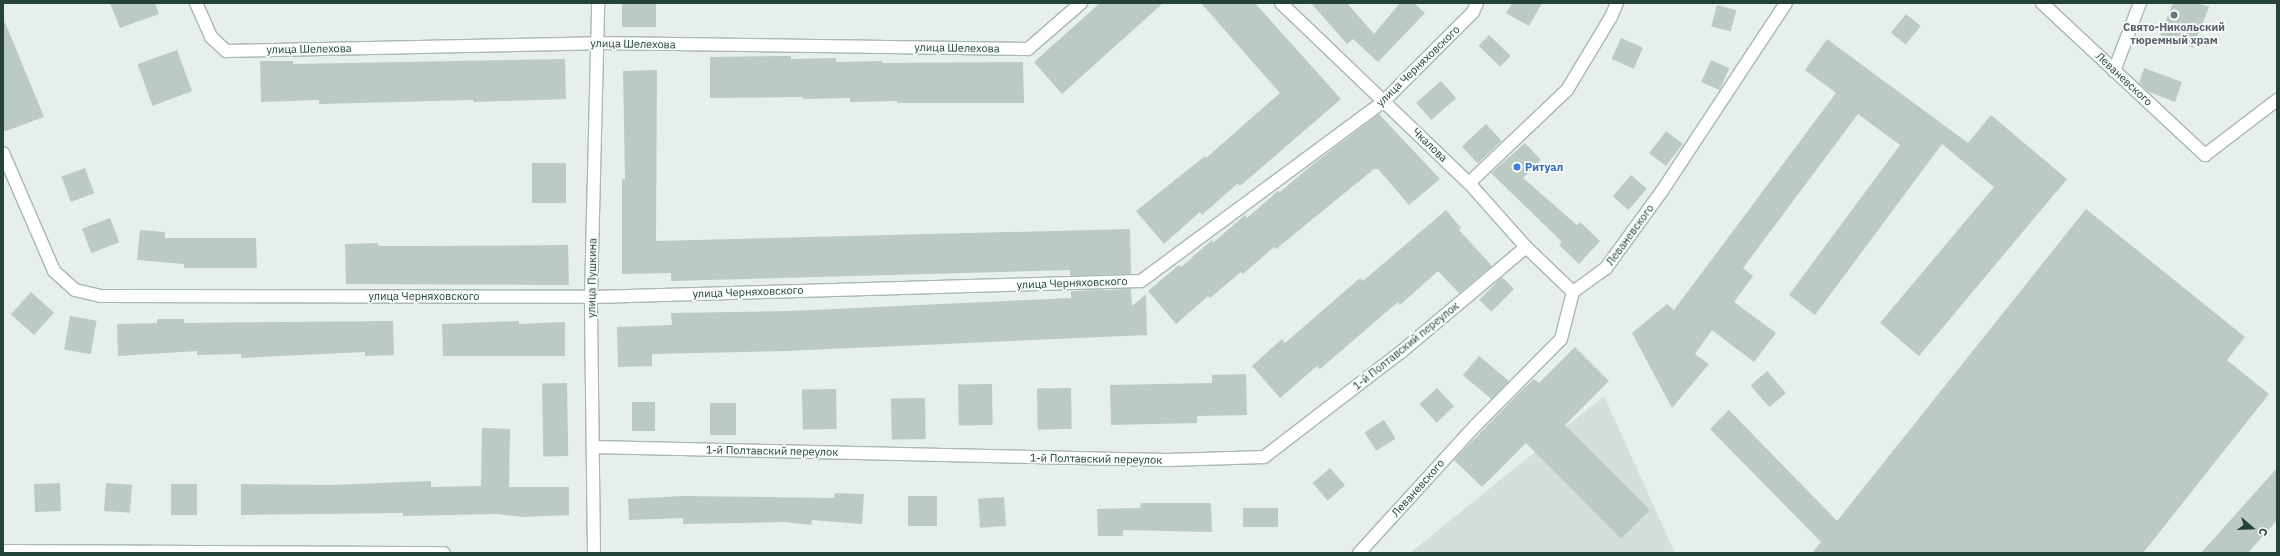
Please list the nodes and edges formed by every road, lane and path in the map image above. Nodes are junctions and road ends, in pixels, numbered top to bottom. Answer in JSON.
{"nodes":[{"id":1,"x":196,"y":3,"type":"edge"},
{"id":2,"x":598,"y":3,"type":"edge"},
{"id":3,"x":1082,"y":3,"type":"edge"},
{"id":4,"x":1281,"y":3,"type":"edge"},
{"id":5,"x":1477,"y":3,"type":"edge"},
{"id":6,"x":1617,"y":3,"type":"edge"},
{"id":7,"x":1786,"y":3,"type":"edge"},
{"id":8,"x":2042,"y":3,"type":"edge"},
{"id":9,"x":2140,"y":3,"type":"edge"},
{"id":10,"x":599,"y":43,"type":"junction"},
{"id":11,"x":2114,"y":71,"type":"junction"},
{"id":12,"x":2277,"y":100,"type":"edge"},
{"id":13,"x":1384,"y":101,"type":"junction"},
{"id":14,"x":3,"y":153,"type":"edge"},
{"id":15,"x":1469,"y":183,"type":"junction"},
{"id":16,"x":1526,"y":247,"type":"junction"},
{"id":17,"x":1573,"y":292,"type":"junction"},
{"id":18,"x":591,"y":297,"type":"junction"},
{"id":19,"x":593,"y":447,"type":"junction"},
{"id":20,"x":3,"y":551,"type":"edge"},
{"id":21,"x":444,"y":553,"type":"edge"},
{"id":22,"x":594,"y":553,"type":"edge"},
{"id":23,"x":1359,"y":553,"type":"edge"}],
"edges":[{"from":1,"to":10,"type":"street","name":"улица Шелехова"},
{"from":2,"to":10,"type":"street","name":"улица Пушкина"},
{"from":3,"to":10,"type":"street","name":"улица Шелехова"},
{"from":4,"to":13,"type":"street","name":"Чкалова"},
{"from":5,"to":13,"type":"street","name":"улица Черняховского"},
{"from":6,"to":15,"type":"street"},
{"from":7,"to":17,"type":"street","name":"Леваневского"},
{"from":8,"to":11,"type":"street","name":"Леваневского"},
{"from":9,"to":11,"type":"street"},
{"from":10,"to":18,"type":"street","name":"улица Пушкина"},
{"from":11,"to":12,"type":"street","name":"Леваневского"},
{"from":13,"to":15,"type":"street","name":"Чкалова"},
{"from":13,"to":18,"type":"street","name":"улица Черняховского"},
{"from":14,"to":18,"type":"street","name":"улица Черняховского"},
{"from":15,"to":16,"type":"street","name":"Чкалова"},
{"from":16,"to":17,"type":"street","name":"Чкалова"},
{"from":16,"to":19,"type":"street","name":"1-й Полтавский переулок"},
{"from":17,"to":23,"type":"street","name":"Леваневского"},
{"from":18,"to":19,"type":"street","name":"улица Пушкина"},
{"from":19,"to":22,"type":"street","name":"улица Пушкина"},
{"from":20,"to":21,"type":"street"}]}
